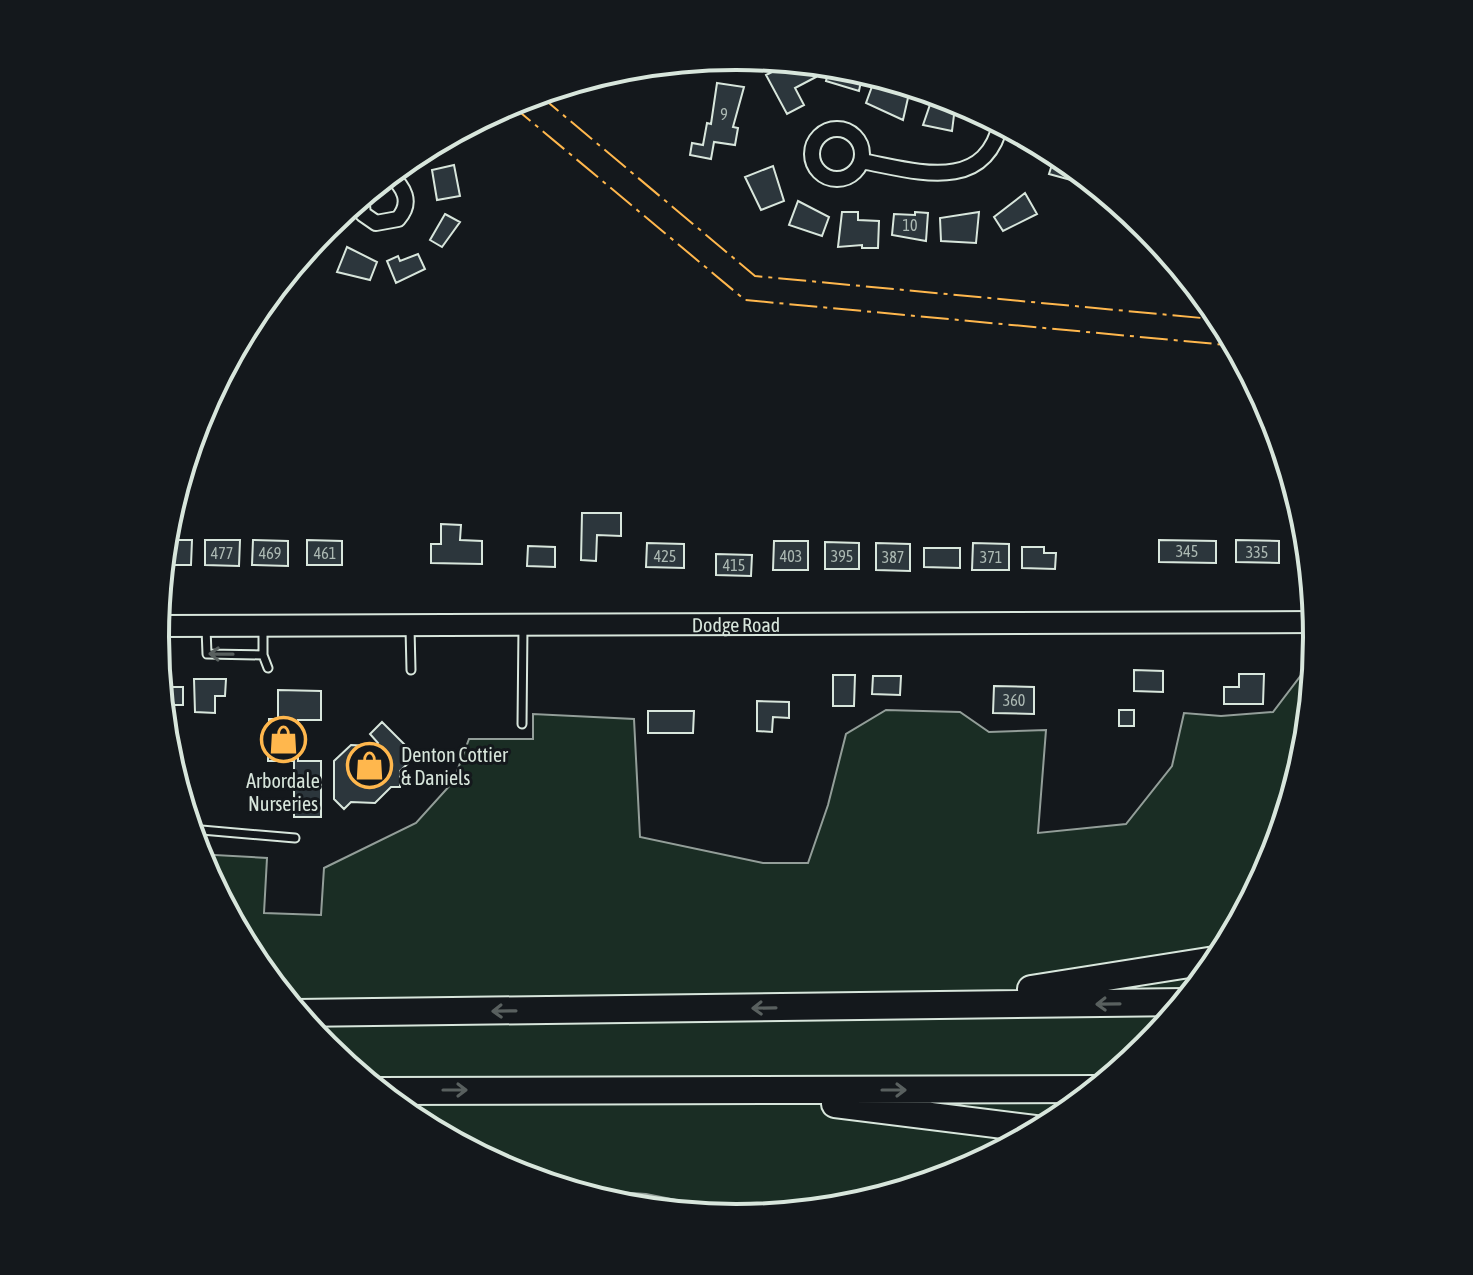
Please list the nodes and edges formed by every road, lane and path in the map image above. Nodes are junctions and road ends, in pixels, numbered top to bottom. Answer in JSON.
{"nodes":[{"id":1,"x":996,"y":134,"type":"edge"},
{"id":2,"x":861,"y":161,"type":"dead end"},
{"id":3,"x":397,"y":183,"type":"edge"},
{"id":4,"x":363,"y":211,"type":"edge"},
{"id":5,"x":1304,"y":622,"type":"edge"},
{"id":6,"x":523,"y":624,"type":"junction"},
{"id":7,"x":410,"y":625,"type":"junction"},
{"id":8,"x":169,"y":626,"type":"edge"},
{"id":9,"x":206,"y":626,"type":"junction"},
{"id":10,"x":263,"y":626,"type":"junction"},
{"id":11,"x":263,"y":655,"type":"junction"},
{"id":12,"x":268,"y":668,"type":"dead end"},
{"id":13,"x":411,"y":670,"type":"dead end"},
{"id":14,"x":522,"y":724,"type":"dead end"},
{"id":15,"x":203,"y":830,"type":"edge"},
{"id":16,"x":295,"y":838,"type":"dead end"},
{"id":17,"x":1201,"y":962,"type":"edge"},
{"id":18,"x":1171,"y":1002,"type":"edge"},
{"id":19,"x":810,"y":1007,"type":"junction"},
{"id":20,"x":311,"y":1013,"type":"edge"},
{"id":21,"x":1080,"y":1089,"type":"edge"},
{"id":22,"x":395,"y":1091,"type":"edge"},
{"id":23,"x":732,"y":1091,"type":"junction"},
{"id":24,"x":1023,"y":1127,"type":"edge"}],
"edges":[{"from":1,"to":2,"type":"street"},
{"from":3,"to":4,"type":"street"},
{"from":5,"to":6,"type":"street","name":"Dodge Road"},
{"from":6,"to":7,"type":"street","name":"Dodge Road"},
{"from":6,"to":14,"type":"lane"},
{"from":7,"to":10,"type":"street","name":"Dodge Road"},
{"from":7,"to":13,"type":"lane"},
{"from":8,"to":9,"type":"street","name":"Dodge Road"},
{"from":9,"to":10,"type":"street","name":"Dodge Road"},
{"from":11,"to":9,"type":"lane","one_way":true},
{"from":10,"to":11,"type":"lane"},
{"from":11,"to":12,"type":"lane"},
{"from":15,"to":16,"type":"lane"},
{"from":17,"to":19,"type":"highway"},
{"from":18,"to":19,"type":"highway","one_way":true},
{"from":19,"to":20,"type":"highway","one_way":true},
{"from":23,"to":21,"type":"highway","one_way":true},
{"from":22,"to":23,"type":"highway","one_way":true},
{"from":23,"to":24,"type":"highway"}]}
